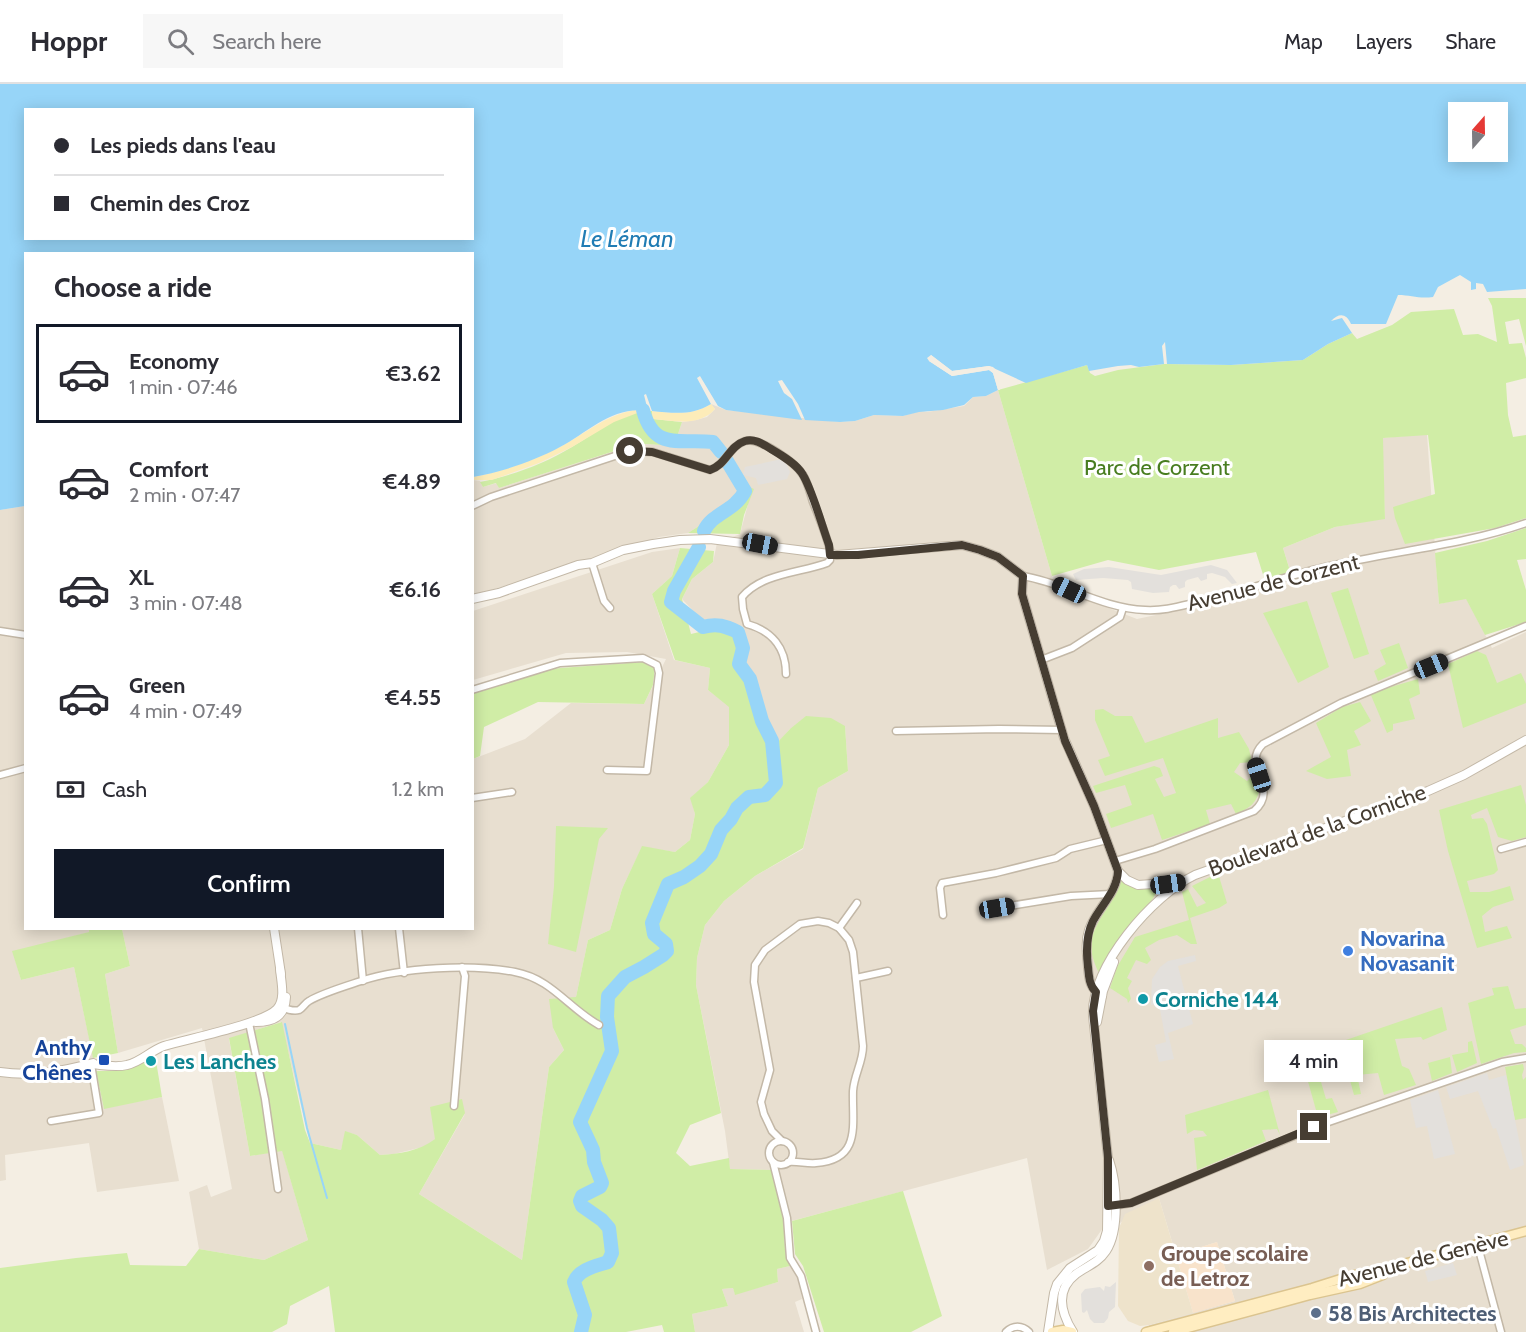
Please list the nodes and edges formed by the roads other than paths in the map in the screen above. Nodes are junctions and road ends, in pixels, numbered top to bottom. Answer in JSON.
{"nodes":[{"id":1,"x":474,"y":505,"type":"edge"},
{"id":2,"x":1526,"y":523,"type":"edge"},
{"id":3,"x":830,"y":555,"type":"junction"},
{"id":4,"x":592,"y":564,"type":"junction"},
{"id":5,"x":1023,"y":576,"type":"junction"},
{"id":6,"x":539,"y":579,"type":"junction"},
{"id":7,"x":474,"y":598,"type":"edge"},
{"id":8,"x":474,"y":603,"type":"edge"},
{"id":9,"x":610,"y":608,"type":"dead end"},
{"id":10,"x":1123,"y":608,"type":"junction"},
{"id":11,"x":1526,"y":626,"type":"edge"},
{"id":12,"x":0,"y":631,"type":"edge"},
{"id":13,"x":24,"y":633,"type":"edge"},
{"id":14,"x":1041,"y":660,"type":"junction"},
{"id":15,"x":786,"y":675,"type":"dead end"},
{"id":16,"x":474,"y":689,"type":"edge"},
{"id":17,"x":1062,"y":730,"type":"junction"},
{"id":18,"x":896,"y":731,"type":"dead end"},
{"id":19,"x":1526,"y":740,"type":"edge"},
{"id":20,"x":24,"y":769,"type":"edge"},
{"id":21,"x":607,"y":771,"type":"dead end"},
{"id":22,"x":0,"y":775,"type":"edge"},
{"id":23,"x":512,"y":792,"type":"dead end"},
{"id":24,"x":474,"y":798,"type":"edge"},
{"id":25,"x":1107,"y":840,"type":"junction"},
{"id":26,"x":1526,"y":842,"type":"edge"},
{"id":27,"x":1501,"y":849,"type":"dead end"},
{"id":28,"x":1115,"y":861,"type":"junction"},
{"id":29,"x":1118,"y":871,"type":"junction"},
{"id":30,"x":1182,"y":882,"type":"junction"},
{"id":31,"x":1111,"y":894,"type":"junction"},
{"id":32,"x":857,"y":903,"type":"dead end"},
{"id":33,"x":997,"y":908,"type":"dead end"},
{"id":34,"x":943,"y":915,"type":"dead end"},
{"id":35,"x":839,"y":928,"type":"junction"},
{"id":36,"x":274,"y":930,"type":"edge"},
{"id":37,"x":358,"y":930,"type":"edge"},
{"id":38,"x":399,"y":930,"type":"edge"},
{"id":39,"x":462,"y":967,"type":"junction"},
{"id":40,"x":888,"y":971,"type":"dead end"},
{"id":41,"x":404,"y":973,"type":"junction"},
{"id":42,"x":856,"y":978,"type":"junction"},
{"id":43,"x":363,"y":981,"type":"junction"},
{"id":44,"x":1100,"y":990,"type":"junction"},
{"id":45,"x":282,"y":1007,"type":"junction"},
{"id":46,"x":249,"y":1023,"type":"junction"},
{"id":47,"x":599,"y":1025,"type":"dead end"},
{"id":48,"x":1526,"y":1058,"type":"edge"},
{"id":49,"x":91,"y":1064,"type":"junction"},
{"id":50,"x":0,"y":1072,"type":"edge"},
{"id":51,"x":454,"y":1106,"type":"dead end"},
{"id":52,"x":51,"y":1121,"type":"dead end"},
{"id":53,"x":772,"y":1131,"type":"junction"},
{"id":54,"x":782,"y":1141,"type":"junction"},
{"id":55,"x":771,"y":1146,"type":"junction"},
{"id":56,"x":793,"y":1151,"type":"junction"},
{"id":57,"x":774,"y":1162,"type":"junction"},
{"id":58,"x":805,"y":1162,"type":"junction"},
{"id":59,"x":786,"y":1163,"type":"junction"},
{"id":60,"x":778,"y":1176,"type":"junction"},
{"id":61,"x":278,"y":1189,"type":"dead end"},
{"id":62,"x":1112,"y":1206,"type":"junction"},
{"id":63,"x":1526,"y":1231,"type":"edge"},
{"id":64,"x":1526,"y":1237,"type":"edge"},
{"id":65,"x":1479,"y":1247,"type":"junction"},
{"id":66,"x":1081,"y":1267,"type":"junction"},
{"id":67,"x":1347,"y":1276,"type":"junction"},
{"id":68,"x":1335,"y":1285,"type":"junction"},
{"id":69,"x":1350,"y":1286,"type":"junction"},
{"id":70,"x":816,"y":1332,"type":"edge"},
{"id":71,"x":1006,"y":1332,"type":"edge"},
{"id":72,"x":1029,"y":1332,"type":"edge"},
{"id":73,"x":1050,"y":1332,"type":"edge"},
{"id":74,"x":1072,"y":1332,"type":"edge"},
{"id":75,"x":1146,"y":1332,"type":"edge"},
{"id":76,"x":1173,"y":1332,"type":"edge"},
{"id":77,"x":1500,"y":1332,"type":"edge"}],
"edges":[{"from":1,"to":3,"type":"street"},
{"from":2,"to":10,"type":"street","name":"Avenue de Corzent"},
{"from":3,"to":4,"type":"street"},
{"from":3,"to":5,"type":"street"},
{"from":3,"to":15,"type":"street"},
{"from":4,"to":6,"type":"street"},
{"from":4,"to":9,"type":"street"},
{"from":5,"to":10,"type":"street","name":"Avenue de Corzent"},
{"from":5,"to":14,"type":"street"},
{"from":6,"to":7,"type":"street"},
{"from":6,"to":8,"type":"street"},
{"from":10,"to":14,"type":"street"},
{"from":11,"to":28,"type":"street"},
{"from":12,"to":13,"type":"street"},
{"from":14,"to":17,"type":"street"},
{"from":16,"to":21,"type":"street"},
{"from":17,"to":18,"type":"street"},
{"from":17,"to":25,"type":"street"},
{"from":19,"to":30,"type":"street","name":"Boulevard de la Corniche"},
{"from":20,"to":22,"type":"street"},
{"from":23,"to":24,"type":"street"},
{"from":25,"to":28,"type":"street"},
{"from":25,"to":34,"type":"street"},
{"from":26,"to":27,"type":"street"},
{"from":28,"to":29,"type":"street"},
{"from":29,"to":30,"type":"street"},
{"from":29,"to":31,"type":"street"},
{"from":30,"to":44,"type":"street","name":"Boulevard de la Corniche"},
{"from":31,"to":33,"type":"street"},
{"from":31,"to":44,"type":"street"},
{"from":32,"to":35,"type":"street"},
{"from":35,"to":42,"type":"street"},
{"from":35,"to":53,"type":"street"},
{"from":36,"to":45,"type":"street"},
{"from":37,"to":43,"type":"street"},
{"from":38,"to":41,"type":"street"},
{"from":39,"to":41,"type":"street"},
{"from":39,"to":47,"type":"street"},
{"from":39,"to":51,"type":"street"},
{"from":40,"to":42,"type":"street"},
{"from":41,"to":43,"type":"street"},
{"from":42,"to":58,"type":"street"},
{"from":43,"to":45,"type":"street"},
{"from":44,"to":62,"type":"street","name":"Boulevard de la Corniche"},
{"from":45,"to":46,"type":"street"},
{"from":46,"to":49,"type":"street"},
{"from":46,"to":61,"type":"street"},
{"from":48,"to":62,"type":"street"},
{"from":49,"to":50,"type":"street"},
{"from":49,"to":52,"type":"street"},
{"from":53,"to":54,"type":"street"},
{"from":53,"to":55,"type":"street"},
{"from":54,"to":55,"type":"street"},
{"from":54,"to":56,"type":"street"},
{"from":55,"to":57,"type":"street"},
{"from":56,"to":58,"type":"street"},
{"from":56,"to":59,"type":"street"},
{"from":57,"to":59,"type":"street"},
{"from":57,"to":60,"type":"street"},
{"from":58,"to":59,"type":"street"},
{"from":59,"to":60,"type":"street"},
{"from":60,"to":70,"type":"street"},
{"from":62,"to":66,"type":"street","name":"Boulevard de la Corniche"},
{"from":63,"to":65,"type":"main road","name":"Avenue de Genève"},
{"from":64,"to":65,"type":"main road","name":"Avenue de Genève"},
{"from":65,"to":67,"type":"main road","name":"Avenue de Genève"},
{"from":65,"to":69,"type":"main road","name":"Avenue de Genève"},
{"from":65,"to":77,"type":"street"},
{"from":66,"to":73,"type":"street","name":"Boulevard de la Corniche"},
{"from":66,"to":74,"type":"street","name":"Boulevard de la Corniche"},
{"from":67,"to":68,"type":"main road","name":"Avenue de Genève"},
{"from":67,"to":69,"type":"main road"},
{"from":68,"to":69,"type":"main road","name":"Avenue de Genève"},
{"from":68,"to":75,"type":"main road","name":"Avenue de Genève"},
{"from":68,"to":76,"type":"main road","name":"Avenue de Genève"},
{"from":71,"to":72,"type":"street"},
{"from":73,"to":74,"type":"main road"}]}
